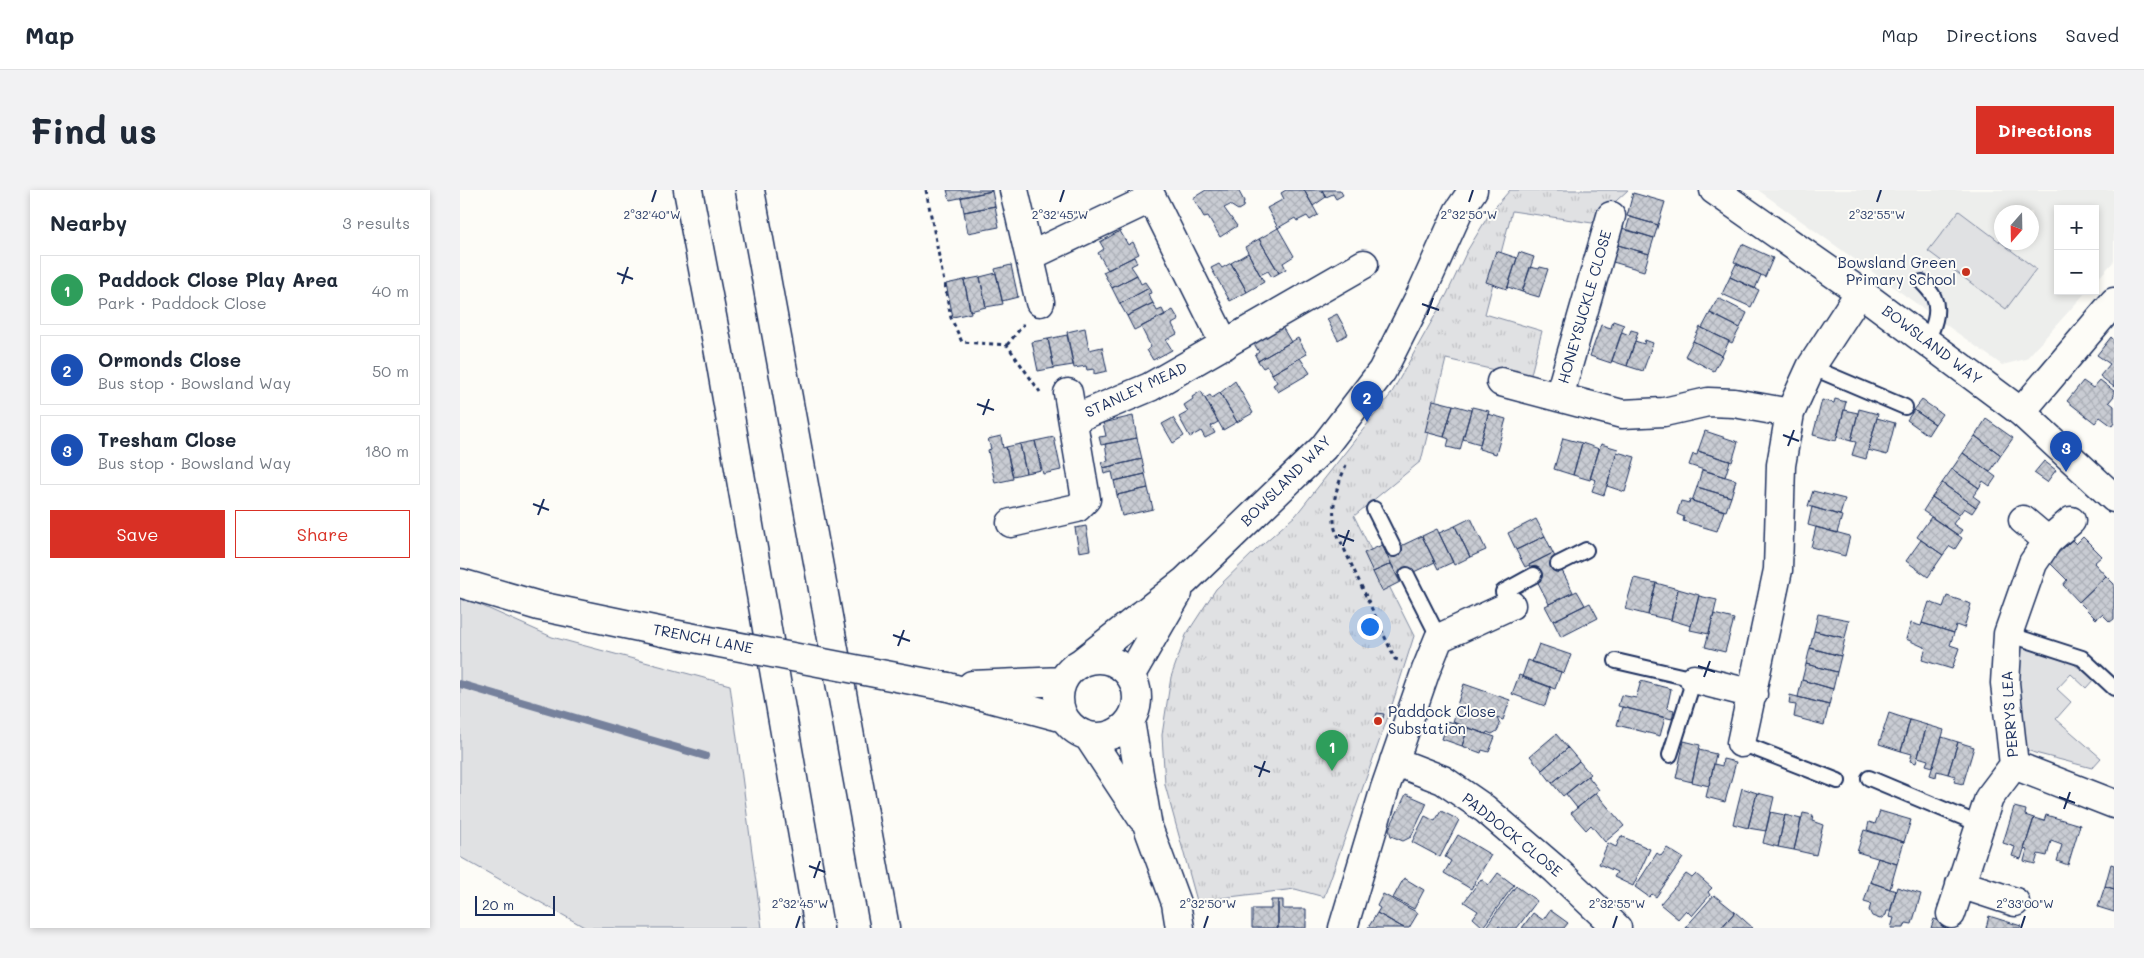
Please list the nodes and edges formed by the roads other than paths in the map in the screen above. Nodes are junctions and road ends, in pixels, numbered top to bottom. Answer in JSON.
{"nodes":[{"id":1,"x":688,"y":190,"type":"edge"},
{"id":2,"x":750,"y":190,"type":"edge"},
{"id":3,"x":1014,"y":190,"type":"edge"},
{"id":4,"x":1474,"y":190,"type":"edge"},
{"id":5,"x":1714,"y":190,"type":"edge"},
{"id":6,"x":1150,"y":194,"type":"edge"},
{"id":7,"x":1459,"y":201,"type":"edge"},
{"id":8,"x":1611,"y":216,"type":"dead end"},
{"id":9,"x":1030,"y":256,"type":"junction"},
{"id":10,"x":1364,"y":264,"type":"dead end"},
{"id":11,"x":1922,"y":282,"type":"dead end"},
{"id":12,"x":1860,"y":292,"type":"junction"},
{"id":13,"x":1040,"y":302,"type":"dead end"},
{"id":14,"x":2114,"y":302,"type":"edge"},
{"id":15,"x":1926,"y":341,"type":"junction"},
{"id":16,"x":1225,"y":345,"type":"junction"},
{"id":17,"x":1811,"y":367,"type":"junction"},
{"id":18,"x":1501,"y":382,"type":"dead end"},
{"id":19,"x":1559,"y":397,"type":"junction"},
{"id":20,"x":1905,"y":407,"type":"dead end"},
{"id":21,"x":2021,"y":412,"type":"junction"},
{"id":22,"x":1790,"y":413,"type":"junction"},
{"id":23,"x":2114,"y":498,"type":"edge"},
{"id":24,"x":1374,"y":509,"type":"dead end"},
{"id":25,"x":2023,"y":520,"type":"dead end"},
{"id":26,"x":2071,"y":521,"type":"dead end"},
{"id":27,"x":1011,"y":523,"type":"dead end"},
{"id":28,"x":2048,"y":541,"type":"junction"},
{"id":29,"x":1394,"y":549,"type":"dead end"},
{"id":30,"x":1586,"y":550,"type":"dead end"},
{"id":31,"x":1558,"y":564,"type":"dead end"},
{"id":32,"x":1407,"y":575,"type":"dead end"},
{"id":33,"x":1534,"y":576,"type":"dead end"},
{"id":34,"x":1185,"y":581,"type":"junction"},
{"id":35,"x":460,"y":583,"type":"edge"},
{"id":36,"x":1510,"y":606,"type":"joint"},
{"id":37,"x":2008,"y":634,"type":"junction"},
{"id":38,"x":1439,"y":638,"type":"junction"},
{"id":39,"x":1616,"y":661,"type":"dead end"},
{"id":40,"x":1071,"y":673,"type":"junction"},
{"id":41,"x":1130,"y":676,"type":"junction"},
{"id":42,"x":1694,"y":679,"type":"junction"},
{"id":43,"x":948,"y":687,"type":"junction"},
{"id":44,"x":2114,"y":688,"type":"edge"},
{"id":45,"x":1753,"y":694,"type":"junction"},
{"id":46,"x":1064,"y":718,"type":"junction"},
{"id":47,"x":1130,"y":721,"type":"junction"},
{"id":48,"x":1088,"y":736,"type":"junction"},
{"id":49,"x":1741,"y":743,"type":"joint"},
{"id":50,"x":1670,"y":755,"type":"dead end"},
{"id":51,"x":1394,"y":761,"type":"junction"},
{"id":52,"x":2014,"y":765,"type":"junction"},
{"id":53,"x":1869,"y":778,"type":"dead end"},
{"id":54,"x":1838,"y":781,"type":"dead end"},
{"id":55,"x":2114,"y":804,"type":"edge"},
{"id":56,"x":1981,"y":825,"type":"junction"},
{"id":57,"x":1148,"y":827,"type":"junction"},
{"id":58,"x":1960,"y":884,"type":"junction"},
{"id":59,"x":2015,"y":902,"type":"dead end"},
{"id":60,"x":1950,"y":914,"type":"dead end"},
{"id":61,"x":819,"y":928,"type":"edge"},
{"id":62,"x":885,"y":928,"type":"edge"},
{"id":63,"x":1180,"y":928,"type":"edge"},
{"id":64,"x":1343,"y":928,"type":"edge"},
{"id":65,"x":1617,"y":928,"type":"edge"}],
"edges":[{"from":1,"to":61,"type":"main road"},
{"from":2,"to":62,"type":"main road"},
{"from":3,"to":9,"type":"main road"},
{"from":4,"to":7,"type":"main road","name":"BOWSLAND WAY"},
{"from":5,"to":12,"type":"main road","name":"BOWSLAND WAY"},
{"from":6,"to":9,"type":"main road"},
{"from":6,"to":16,"type":"main road"},
{"from":7,"to":34,"type":"main road","name":"BOWSLAND WAY"},
{"from":8,"to":19,"type":"main road","name":"HONEYSUCKLE CLOSE"},
{"from":9,"to":13,"type":"main road"},
{"from":10,"to":16,"type":"main road","name":"STANLEY MEAD"},
{"from":11,"to":15,"type":"lane"},
{"from":12,"to":15,"type":"main road","name":"BOWSLAND WAY"},
{"from":12,"to":17,"type":"main road"},
{"from":14,"to":21,"type":"main road"},
{"from":15,"to":21,"type":"main road","name":"BOWSLAND WAY"},
{"from":16,"to":27,"type":"main road","name":"STANLEY MEAD"},
{"from":17,"to":20,"type":"lane"},
{"from":17,"to":22,"type":"main road"},
{"from":18,"to":19,"type":"main road","name":"HONEYSUCKLE CLOSE"},
{"from":19,"to":22,"type":"main road","name":"HONEYSUCKLE CLOSE"},
{"from":21,"to":23,"type":"main road","name":"BOWSLAND WAY"},
{"from":22,"to":45,"type":"main road"},
{"from":24,"to":29,"type":"lane"},
{"from":25,"to":28,"type":"main road"},
{"from":26,"to":28,"type":"main road","name":"PERRYS LEA"},
{"from":28,"to":37,"type":"main road","name":"PERRYS LEA"},
{"from":30,"to":31,"type":"lane"},
{"from":32,"to":38,"type":"lane"},
{"from":33,"to":36,"type":"lane"},
{"from":34,"to":40,"type":"main road","name":"BOWSLAND WAY"},
{"from":34,"to":41,"type":"main road","name":"BOWSLAND WAY"},
{"from":35,"to":43,"type":"main road","name":"TRENCH LANE","bridge":true},
{"from":36,"to":38,"type":"main road"},
{"from":37,"to":44,"type":"lane"},
{"from":37,"to":52,"type":"main road","name":"PERRYS LEA"},
{"from":38,"to":51,"type":"main road"},
{"from":39,"to":42,"type":"lane"},
{"from":40,"to":41,"type":"main road"},
{"from":40,"to":43,"type":"main road","name":"TRENCH LANE"},
{"from":40,"to":46,"type":"main road"},
{"from":41,"to":47,"type":"main road"},
{"from":42,"to":45,"type":"main road"},
{"from":42,"to":50,"type":"lane"},
{"from":43,"to":46,"type":"main road","name":"TRENCH LANE"},
{"from":45,"to":49,"type":"main road"},
{"from":46,"to":48,"type":"main road"},
{"from":47,"to":48,"type":"main road"},
{"from":47,"to":57,"type":"main road"},
{"from":48,"to":57,"type":"main road"},
{"from":49,"to":54,"type":"lane"},
{"from":51,"to":64,"type":"main road"},
{"from":51,"to":65,"type":"main road","name":"PADDOCK CLOSE"},
{"from":52,"to":55,"type":"main road","name":"PERRYS LEA"},
{"from":52,"to":56,"type":"main road","name":"PERRYS LEA"},
{"from":53,"to":56,"type":"lane"},
{"from":56,"to":58,"type":"main road","name":"PERRYS LEA"},
{"from":57,"to":63,"type":"main road"},
{"from":58,"to":59,"type":"main road"},
{"from":58,"to":60,"type":"main road","name":"PERRYS LEA"}]}
